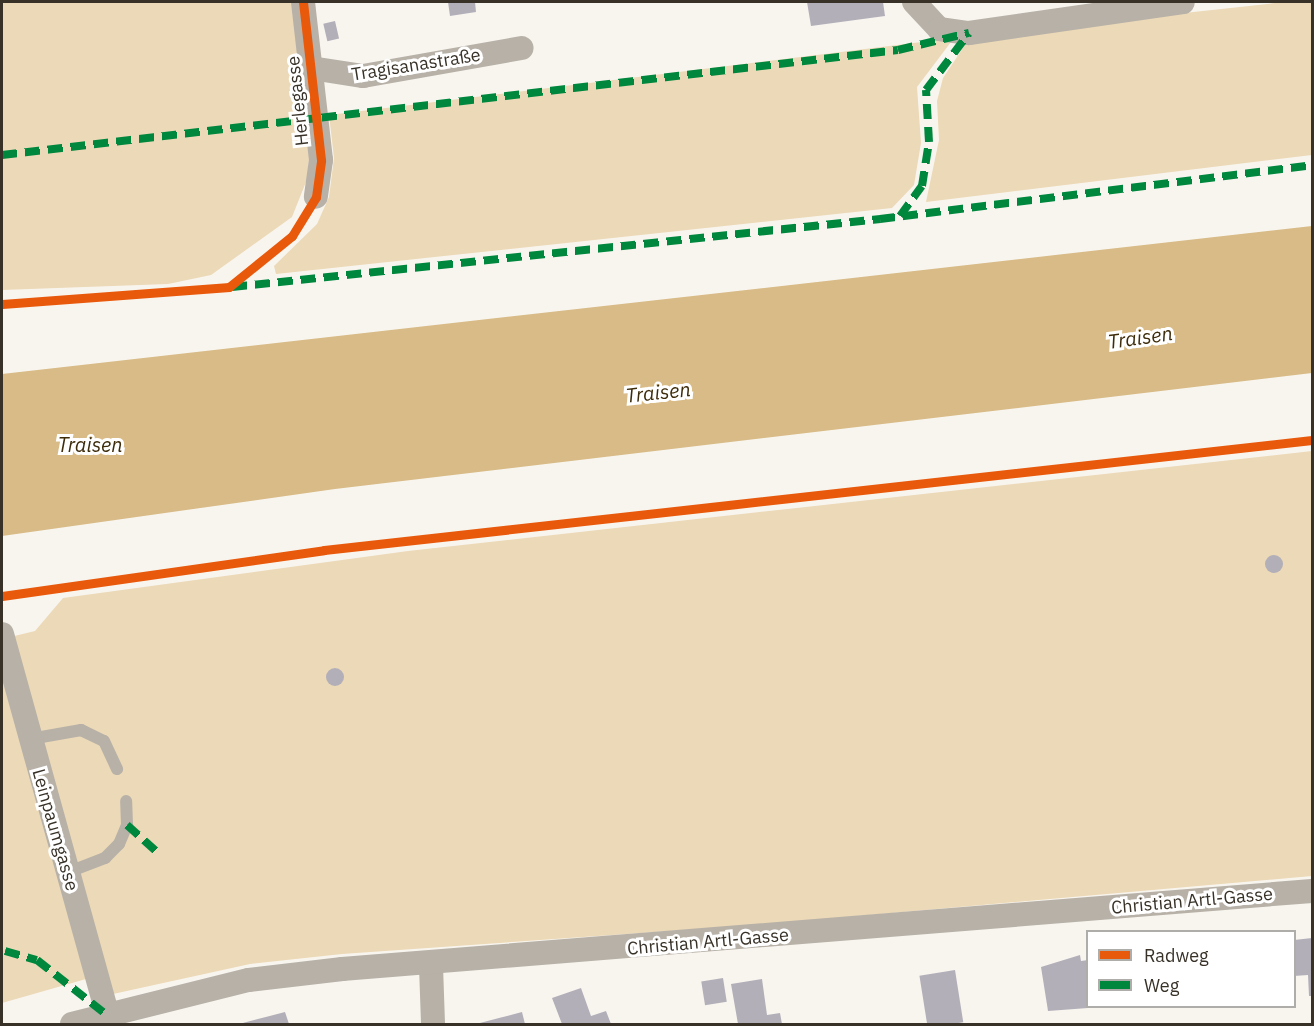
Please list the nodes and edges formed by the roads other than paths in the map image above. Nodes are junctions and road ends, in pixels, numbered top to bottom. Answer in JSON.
{"nodes":[{"id":1,"x":303,"y":2,"type":"edge"},
{"id":2,"x":1168,"y":2,"type":"edge"},
{"id":3,"x":914,"y":5,"type":"edge"},
{"id":4,"x":522,"y":48,"type":"dead end"},
{"id":5,"x":311,"y":68,"type":"junction"},
{"id":6,"x":316,"y":197,"type":"dead end"},
{"id":7,"x":2,"y":634,"type":"edge"},
{"id":8,"x":30,"y":739,"type":"junction"},
{"id":9,"x":117,"y":769,"type":"dead end"},
{"id":10,"x":126,"y":801,"type":"dead end"},
{"id":11,"x":66,"y":873,"type":"junction"},
{"id":12,"x":1312,"y":891,"type":"edge"},
{"id":13,"x":431,"y":966,"type":"junction"},
{"id":14,"x":108,"y":1020,"type":"edge"},
{"id":15,"x":72,"y":1024,"type":"edge"},
{"id":16,"x":433,"y":1024,"type":"edge"}],
"edges":[{"from":1,"to":5,"type":"street","name":"Herlegasse"},
{"from":2,"to":3,"type":"street"},
{"from":4,"to":5,"type":"street","name":"Tragisanastraße"},
{"from":5,"to":6,"type":"street","name":"Herlegasse"},
{"from":7,"to":8,"type":"street","name":"Leinpaumgasse"},
{"from":8,"to":9,"type":"lane"},
{"from":8,"to":11,"type":"street","name":"Leinpaumgasse"},
{"from":10,"to":11,"type":"lane"},
{"from":11,"to":14,"type":"street","name":"Leinpaumgasse"},
{"from":12,"to":13,"type":"street","name":"Christian Artl-Gasse"},
{"from":13,"to":14,"type":"street","name":"Christian Artl-Gasse"},
{"from":13,"to":16,"type":"street"},
{"from":14,"to":15,"type":"street","name":"Christian Artl-Gasse"}]}
